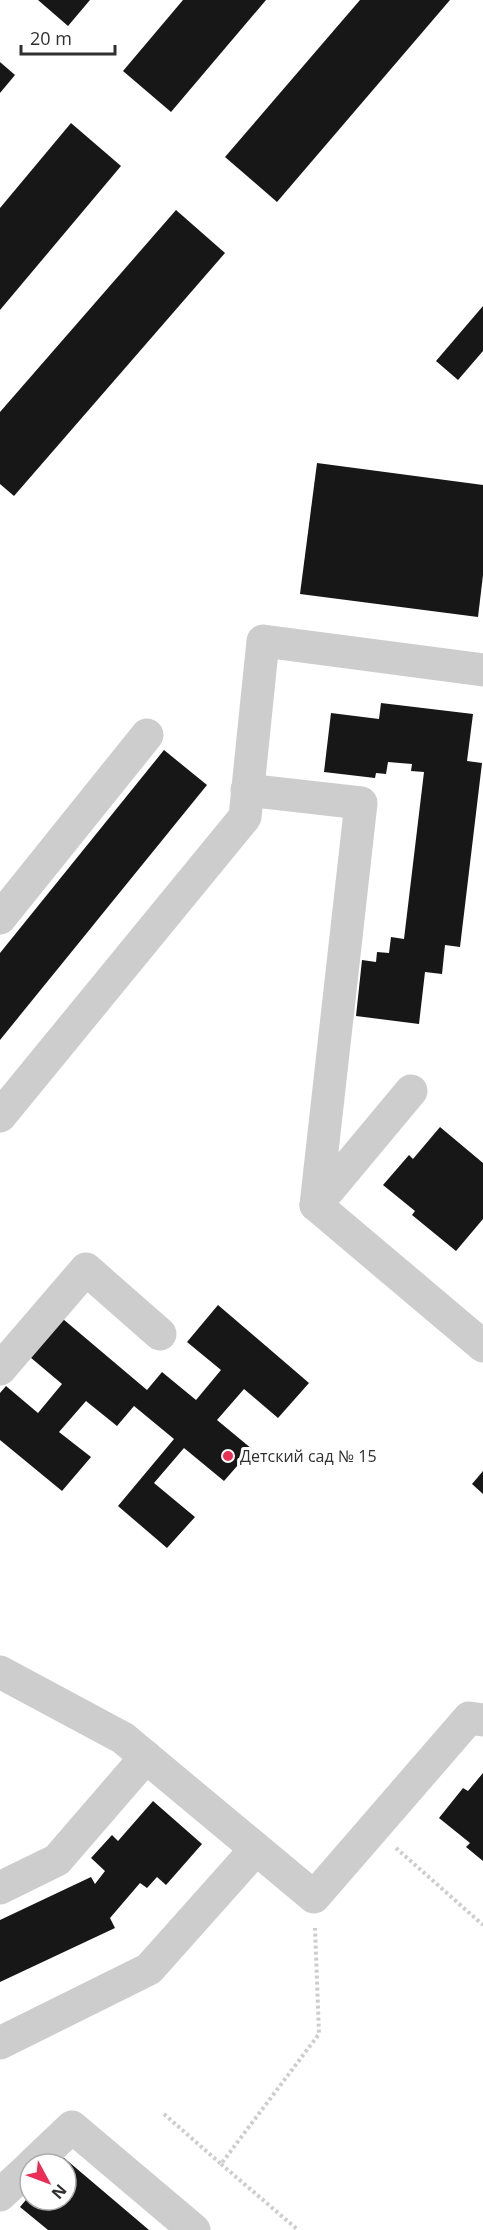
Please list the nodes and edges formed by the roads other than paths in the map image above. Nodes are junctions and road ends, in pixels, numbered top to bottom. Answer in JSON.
{"nodes":[{"id":1,"x":483,"y":670,"type":"edge"},
{"id":2,"x":147,"y":735,"type":"dead end"},
{"id":3,"x":247,"y":790,"type":"junction"},
{"id":4,"x":0,"y":918,"type":"edge"},
{"id":5,"x":411,"y":1091,"type":"dead end"},
{"id":6,"x":0,"y":1116,"type":"edge"},
{"id":7,"x":316,"y":1205,"type":"junction"},
{"id":8,"x":160,"y":1334,"type":"dead end"},
{"id":9,"x":483,"y":1346,"type":"edge"},
{"id":10,"x":0,"y":1369,"type":"edge"},
{"id":11,"x":0,"y":1672,"type":"edge"},
{"id":12,"x":483,"y":1720,"type":"edge"},
{"id":13,"x":146,"y":1757,"type":"junction"},
{"id":14,"x":256,"y":1849,"type":"junction"},
{"id":15,"x":0,"y":1888,"type":"edge"},
{"id":16,"x":0,"y":2043,"type":"edge"},
{"id":17,"x":46,"y":2152,"type":"edge"},
{"id":18,"x":18,"y":2179,"type":"edge"},
{"id":19,"x":0,"y":2195,"type":"edge"},
{"id":20,"x":194,"y":2230,"type":"edge"}],
"edges":[{"from":1,"to":3,"type":"lane"},
{"from":2,"to":4,"type":"lane"},
{"from":3,"to":6,"type":"lane"},
{"from":3,"to":7,"type":"lane"},
{"from":5,"to":7,"type":"lane"},
{"from":7,"to":9,"type":"lane"},
{"from":8,"to":10,"type":"lane"},
{"from":11,"to":13,"type":"lane"},
{"from":12,"to":14,"type":"lane"},
{"from":13,"to":14,"type":"lane"},
{"from":13,"to":15,"type":"lane"},
{"from":14,"to":16,"type":"lane"},
{"from":17,"to":20,"type":"lane"},
{"from":18,"to":19,"type":"lane"}]}
